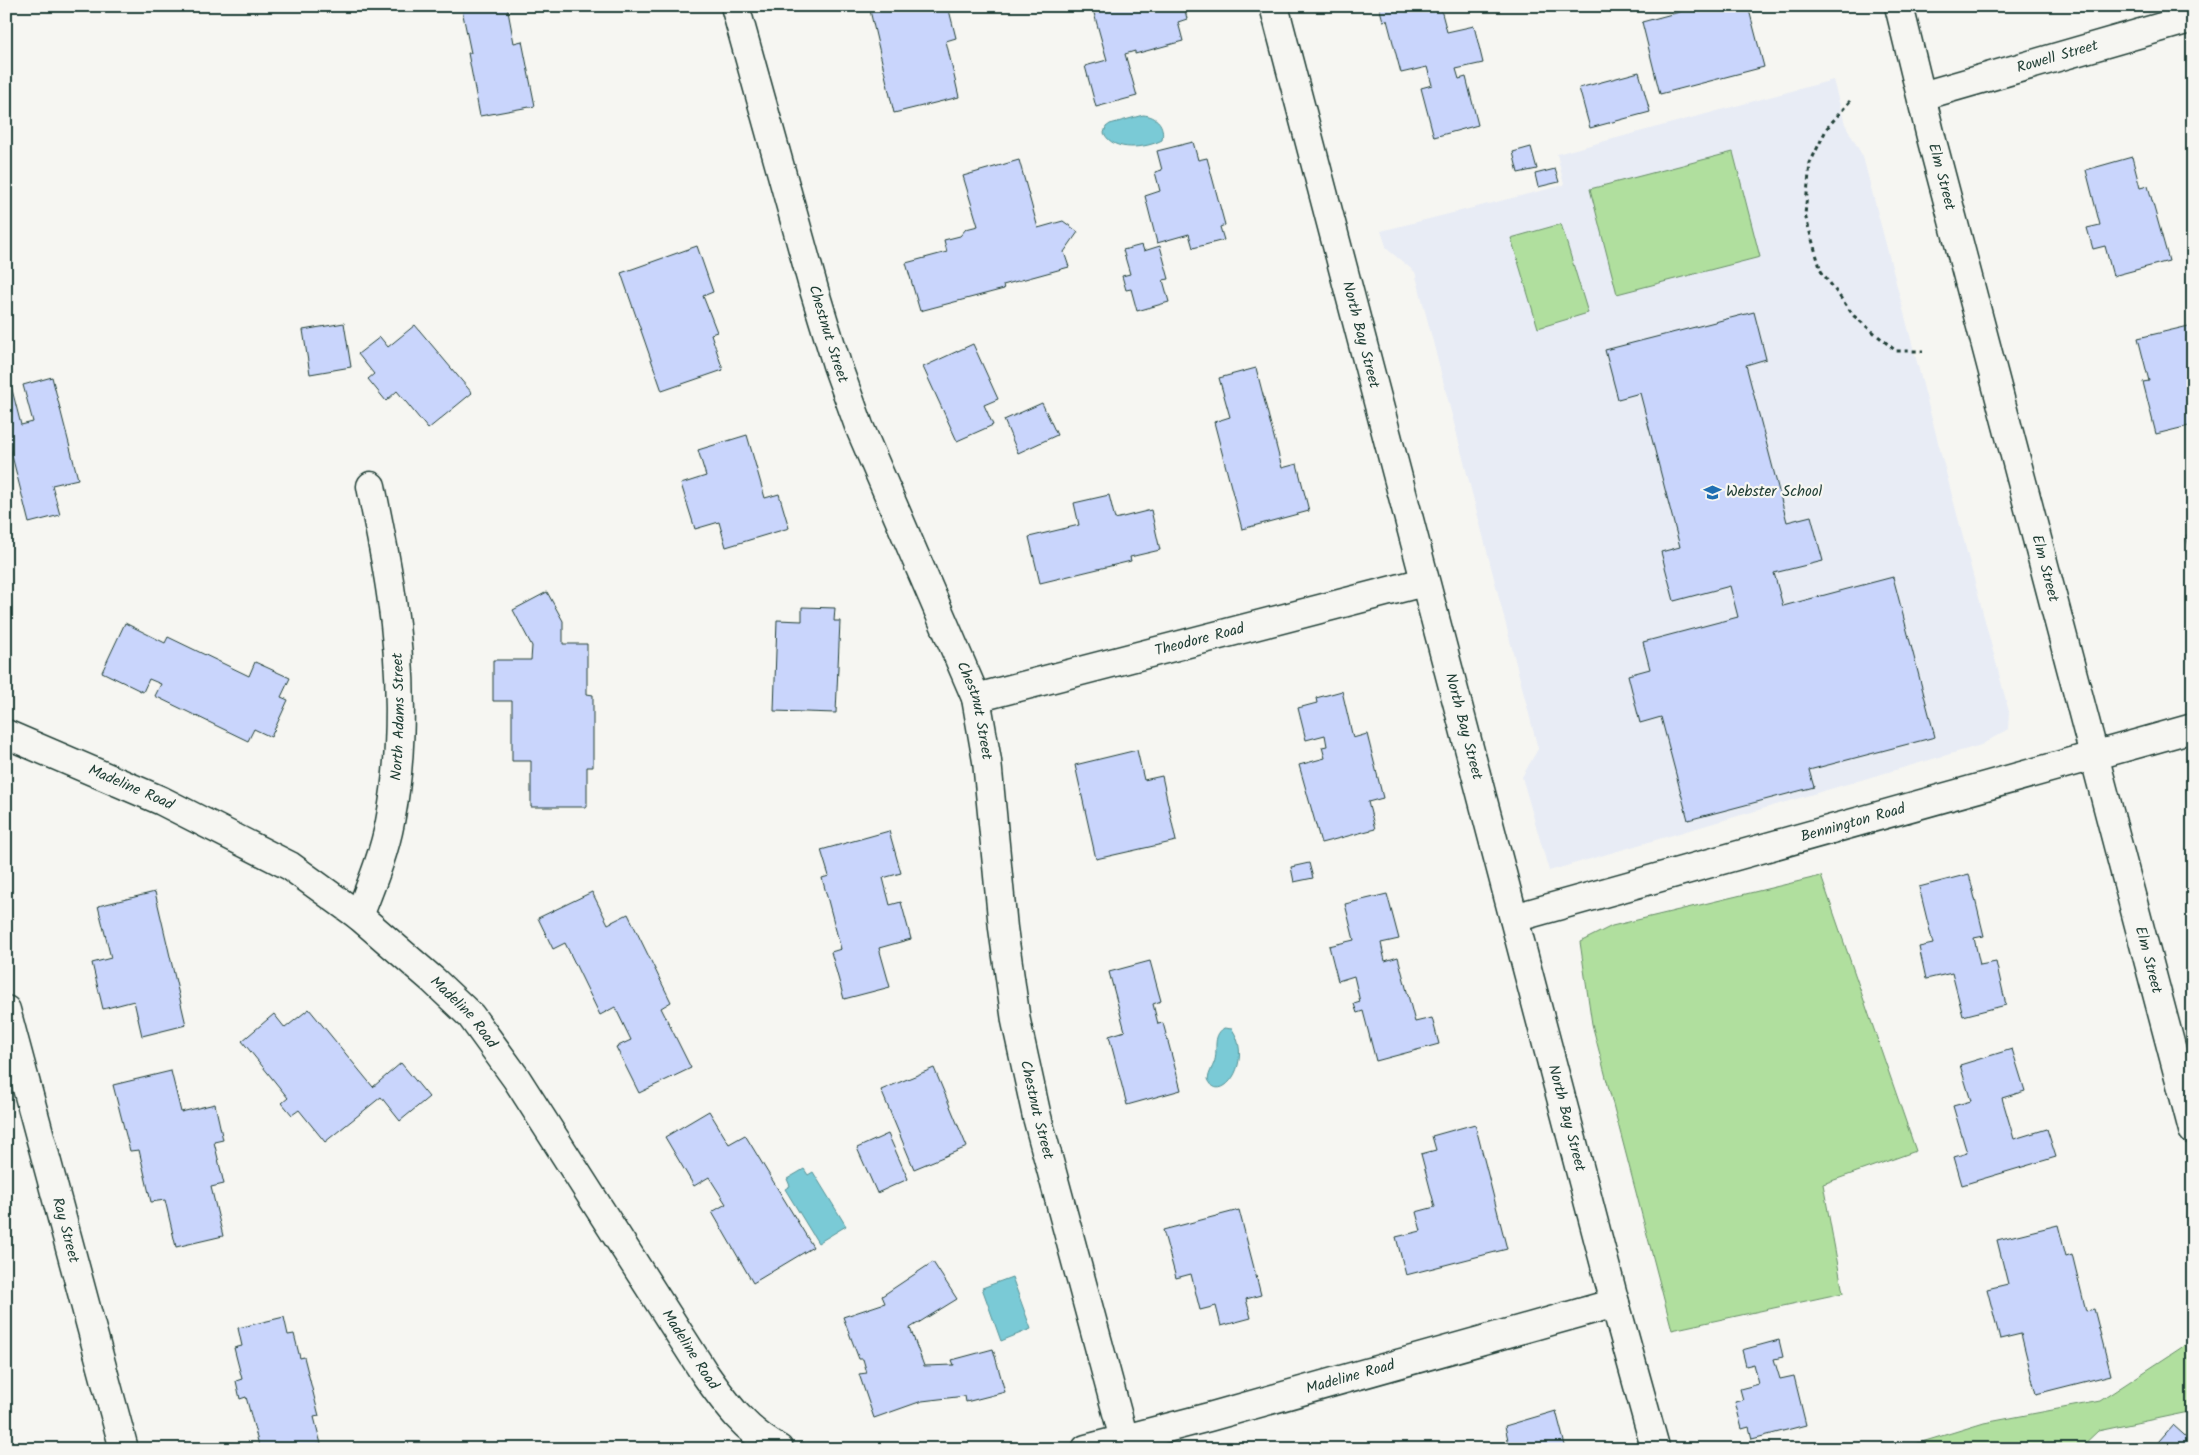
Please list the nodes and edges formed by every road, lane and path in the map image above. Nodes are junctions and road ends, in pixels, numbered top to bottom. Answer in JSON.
{"nodes":[{"id":1,"x":735,"y":6,"type":"edge"},
{"id":2,"x":1274,"y":6,"type":"edge"},
{"id":3,"x":1899,"y":6,"type":"edge"},
{"id":4,"x":2193,"y":18,"type":"edge"},
{"id":5,"x":1922,"y":96,"type":"junction"},
{"id":6,"x":1850,"y":102,"type":"dead end"},
{"id":7,"x":1923,"y":351,"type":"dead end"},
{"id":8,"x":371,"y":486,"type":"dead end"},
{"id":9,"x":1424,"y":582,"type":"junction"},
{"id":10,"x":976,"y":698,"type":"junction"},
{"id":11,"x":2193,"y":728,"type":"edge"},
{"id":12,"x":6,"y":734,"type":"edge"},
{"id":13,"x":2094,"y":758,"type":"junction"},
{"id":14,"x":359,"y":916,"type":"junction"},
{"id":15,"x":1514,"y":918,"type":"junction"},
{"id":16,"x":6,"y":1010,"type":"edge"},
{"id":17,"x":2193,"y":1130,"type":"edge"},
{"id":18,"x":1615,"y":1303,"type":"junction"},
{"id":19,"x":1124,"y":1439,"type":"junction"},
{"id":20,"x":1655,"y":1447,"type":"dead end"},
{"id":21,"x":124,"y":1449,"type":"edge"},
{"id":22,"x":779,"y":1449,"type":"edge"},
{"id":23,"x":1086,"y":1449,"type":"edge"}],
"edges":[{"from":1,"to":10,"type":"street","name":"Chestnut Street"},
{"from":2,"to":9,"type":"street","name":"North Bay Street"},
{"from":3,"to":5,"type":"street","name":"Elm Street"},
{"from":4,"to":5,"type":"street","name":"Rowell Street"},
{"from":5,"to":13,"type":"street","name":"Elm Street"},
{"from":6,"to":7,"type":"path"},
{"from":8,"to":14,"type":"street","name":"North Adams Street"},
{"from":9,"to":10,"type":"street","name":"Theodore Road"},
{"from":9,"to":15,"type":"street","name":"North Bay Street"},
{"from":10,"to":19,"type":"street","name":"Chestnut Street"},
{"from":11,"to":13,"type":"street","name":"Bennington Road"},
{"from":12,"to":14,"type":"street","name":"Madeline Road"},
{"from":13,"to":15,"type":"street","name":"Bennington Road"},
{"from":13,"to":17,"type":"street","name":"Elm Street"},
{"from":14,"to":22,"type":"street","name":"Madeline Road"},
{"from":15,"to":18,"type":"street","name":"North Bay Street"},
{"from":16,"to":21,"type":"street","name":"Ray Street"},
{"from":18,"to":19,"type":"street","name":"Madeline Road"},
{"from":18,"to":20,"type":"street","name":"North Bay Street"},
{"from":19,"to":23,"type":"street","name":"Madeline Road"}]}
